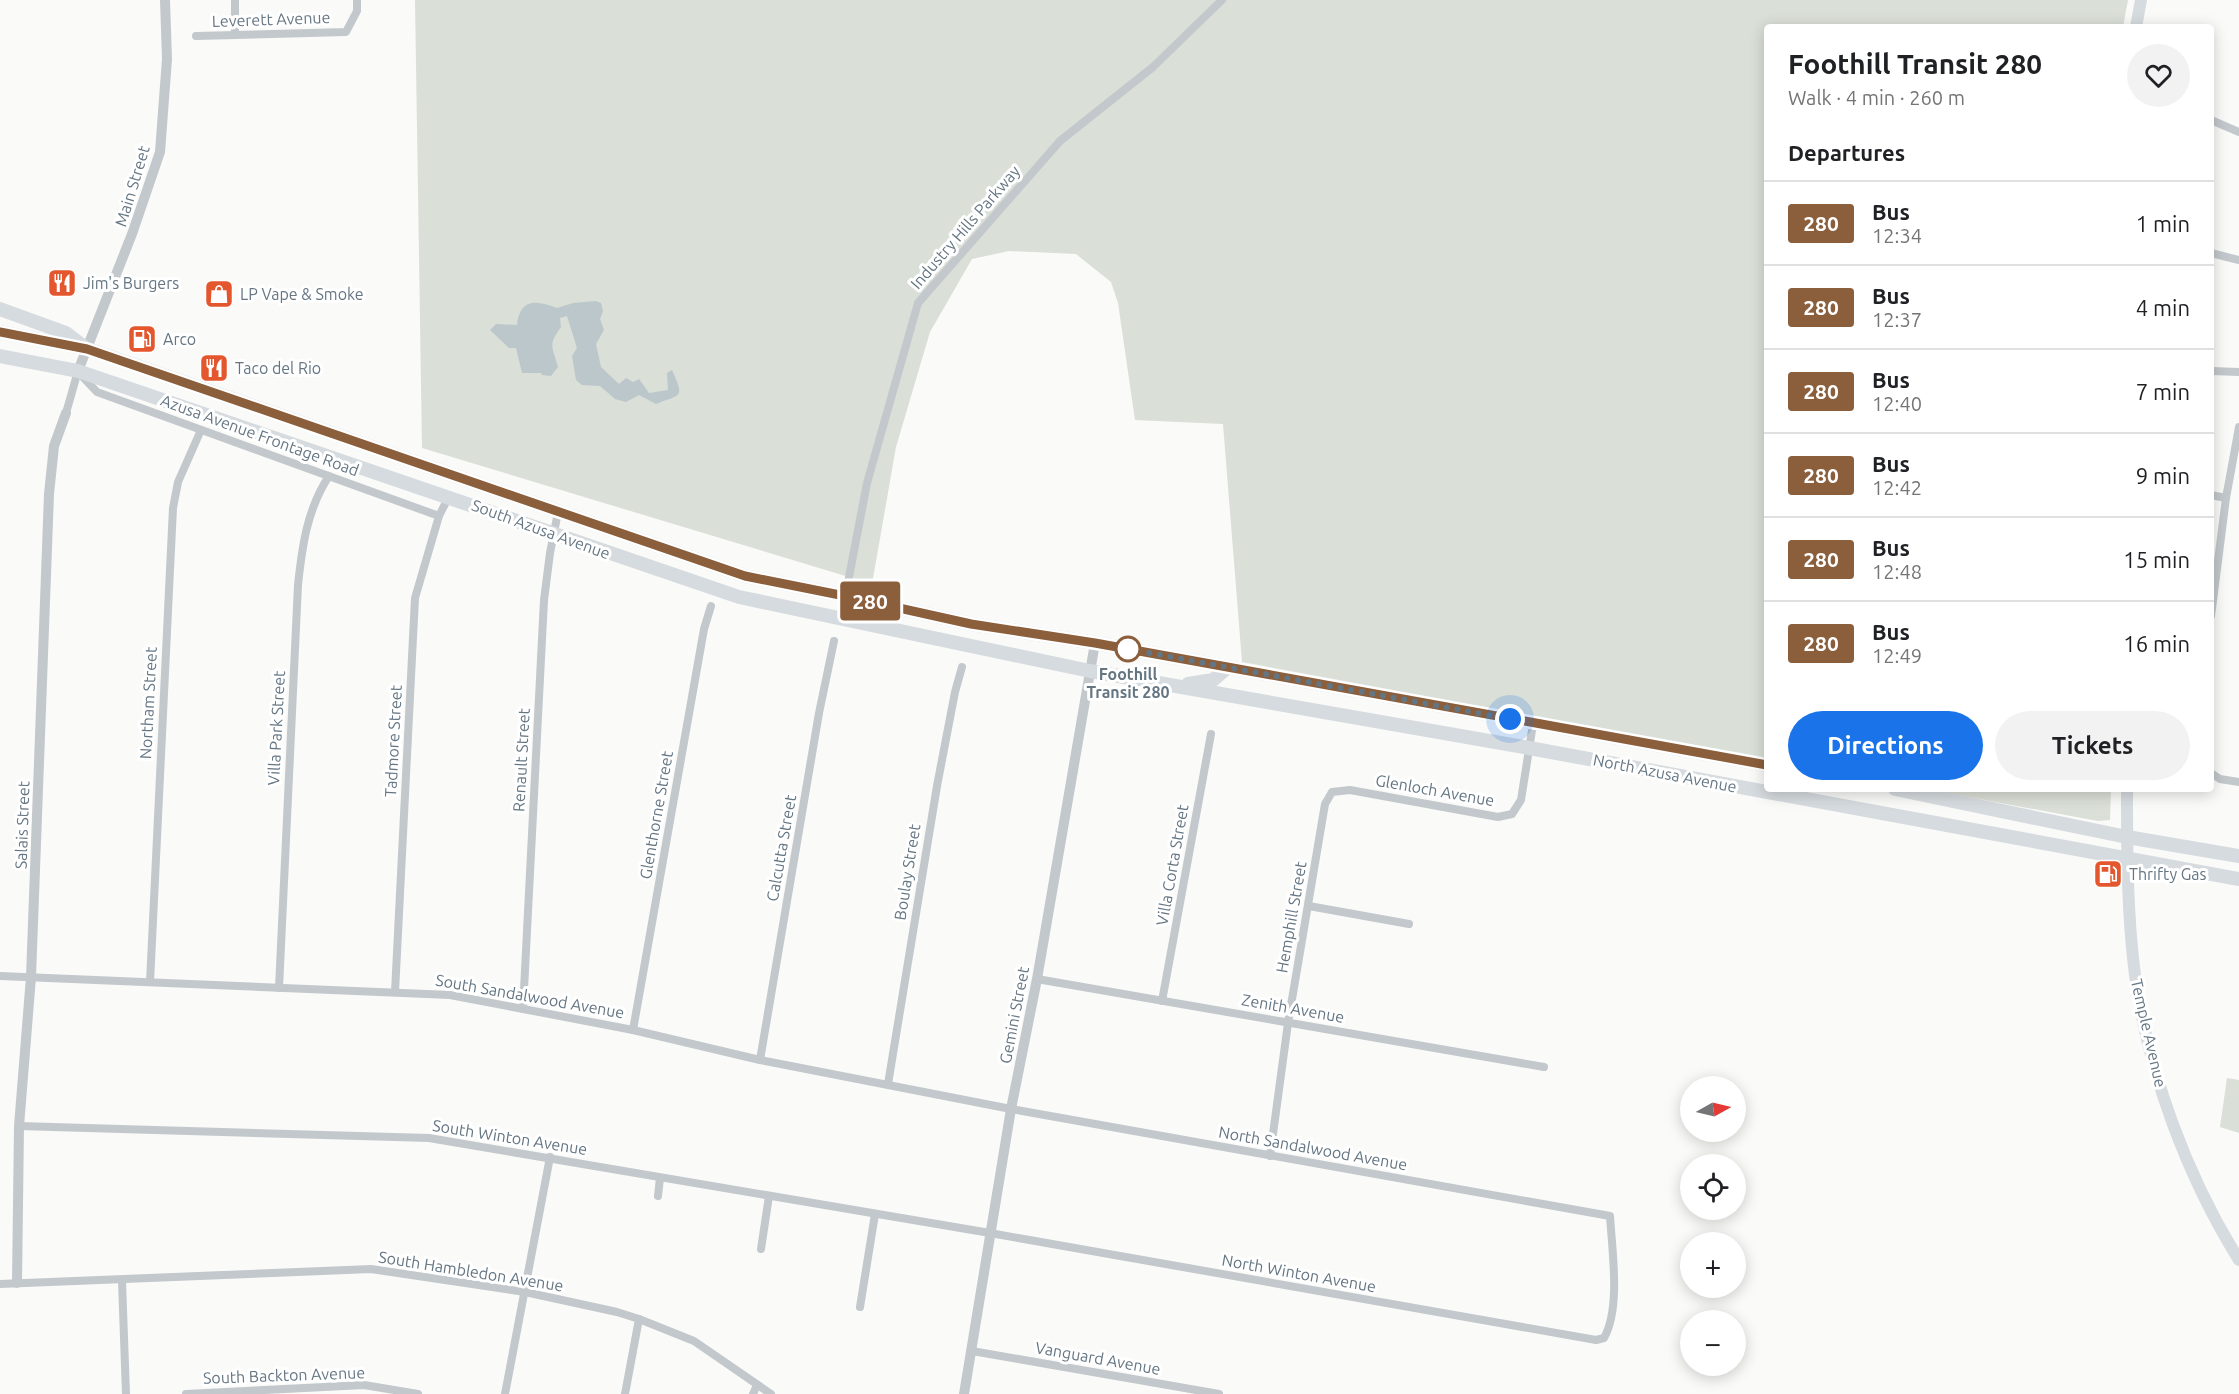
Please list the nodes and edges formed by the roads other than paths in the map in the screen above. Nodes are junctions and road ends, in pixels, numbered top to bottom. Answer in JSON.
{"nodes":[{"id":1,"x":165,"y":0,"type":"edge"},
{"id":2,"x":235,"y":0,"type":"edge"},
{"id":3,"x":357,"y":0,"type":"edge"},
{"id":4,"x":1222,"y":0,"type":"edge"},
{"id":5,"x":2141,"y":0,"type":"edge"},
{"id":6,"x":2137,"y":24,"type":"edge"},
{"id":7,"x":235,"y":35,"type":"junction"},
{"id":8,"x":196,"y":36,"type":"dead end"},
{"id":9,"x":2214,"y":121,"type":"edge"},
{"id":10,"x":2239,"y":132,"type":"edge"},
{"id":11,"x":2214,"y":254,"type":"edge"},
{"id":12,"x":2239,"y":260,"type":"edge"},
{"id":13,"x":0,"y":309,"type":"edge"},
{"id":14,"x":0,"y":332,"type":"edge"},
{"id":15,"x":87,"y":349,"type":"junction"},
{"id":16,"x":0,"y":356,"type":"edge"},
{"id":17,"x":78,"y":371,"type":"junction"},
{"id":18,"x":2214,"y":371,"type":"edge"},
{"id":19,"x":2239,"y":372,"type":"edge"},
{"id":20,"x":66,"y":413,"type":"joint"},
{"id":21,"x":292,"y":420,"type":"junction"},
{"id":22,"x":2239,"y":427,"type":"edge"},
{"id":23,"x":201,"y":430,"type":"junction"},
{"id":24,"x":284,"y":440,"type":"junction"},
{"id":25,"x":329,"y":476,"type":"junction"},
{"id":26,"x":449,"y":496,"type":"junction"},
{"id":27,"x":2214,"y":496,"type":"edge"},
{"id":28,"x":2226,"y":498,"type":"junction"},
{"id":29,"x":558,"y":512,"type":"junction"},
{"id":30,"x":439,"y":516,"type":"junction"},
{"id":31,"x":553,"y":534,"type":"junction"},
{"id":32,"x":2214,"y":592,"type":"edge"},
{"id":33,"x":845,"y":596,"type":"junction"},
{"id":34,"x":711,"y":606,"type":"dead end"},
{"id":35,"x":841,"y":619,"type":"junction"},
{"id":36,"x":834,"y":640,"type":"dead end"},
{"id":37,"x":1095,"y":643,"type":"junction"},
{"id":38,"x":962,"y":666,"type":"dead end"},
{"id":39,"x":1228,"y":667,"type":"junction"},
{"id":40,"x":1090,"y":671,"type":"junction"},
{"id":41,"x":1177,"y":686,"type":"junction"},
{"id":42,"x":1533,"y":724,"type":"junction"},
{"id":43,"x":1211,"y":734,"type":"dead end"},
{"id":44,"x":1529,"y":748,"type":"junction"},
{"id":45,"x":1764,"y":764,"type":"edge"},
{"id":46,"x":2214,"y":775,"type":"edge"},
{"id":47,"x":2239,"y":782,"type":"edge"},
{"id":48,"x":1764,"y":791,"type":"edge"},
{"id":49,"x":1332,"y":792,"type":"joint"},
{"id":50,"x":1768,"y":792,"type":"edge"},
{"id":51,"x":1910,"y":792,"type":"edge"},
{"id":52,"x":2127,"y":792,"type":"edge"},
{"id":53,"x":2127,"y":837,"type":"junction"},
{"id":54,"x":2239,"y":856,"type":"edge"},
{"id":55,"x":2127,"y":858,"type":"junction"},
{"id":56,"x":2239,"y":879,"type":"edge"},
{"id":57,"x":1309,"y":906,"type":"junction"},
{"id":58,"x":1409,"y":924,"type":"dead end"},
{"id":59,"x":0,"y":976,"type":"edge"},
{"id":60,"x":31,"y":977,"type":"junction"},
{"id":61,"x":1037,"y":979,"type":"junction"},
{"id":62,"x":150,"y":982,"type":"junction"},
{"id":63,"x":279,"y":987,"type":"junction"},
{"id":64,"x":395,"y":992,"type":"junction"},
{"id":65,"x":1162,"y":1001,"type":"junction"},
{"id":66,"x":523,"y":1010,"type":"junction"},
{"id":67,"x":1288,"y":1023,"type":"junction"},
{"id":68,"x":633,"y":1030,"type":"junction"},
{"id":69,"x":760,"y":1060,"type":"junction"},
{"id":70,"x":1544,"y":1067,"type":"dead end"},
{"id":71,"x":888,"y":1084,"type":"junction"},
{"id":72,"x":1011,"y":1109,"type":"junction"},
{"id":73,"x":20,"y":1126,"type":"junction"},
{"id":74,"x":1270,"y":1156,"type":"junction"},
{"id":75,"x":550,"y":1157,"type":"junction"},
{"id":76,"x":660,"y":1178,"type":"junction"},
{"id":77,"x":658,"y":1196,"type":"dead end"},
{"id":78,"x":769,"y":1196,"type":"junction"},
{"id":79,"x":875,"y":1214,"type":"junction"},
{"id":80,"x":990,"y":1233,"type":"junction"},
{"id":81,"x":761,"y":1249,"type":"dead end"},
{"id":82,"x":2239,"y":1260,"type":"edge"},
{"id":83,"x":122,"y":1281,"type":"junction"},
{"id":84,"x":17,"y":1283,"type":"junction"},
{"id":85,"x":0,"y":1284,"type":"edge"},
{"id":86,"x":525,"y":1293,"type":"junction"},
{"id":87,"x":860,"y":1307,"type":"dead end"},
{"id":88,"x":639,"y":1319,"type":"junction"},
{"id":89,"x":1604,"y":1338,"type":"joint"},
{"id":90,"x":972,"y":1351,"type":"junction"},
{"id":91,"x":757,"y":1385,"type":"junction"},
{"id":92,"x":126,"y":1394,"type":"edge"},
{"id":93,"x":186,"y":1394,"type":"edge"},
{"id":94,"x":418,"y":1394,"type":"edge"},
{"id":95,"x":505,"y":1394,"type":"edge"},
{"id":96,"x":625,"y":1394,"type":"edge"},
{"id":97,"x":753,"y":1394,"type":"edge"},
{"id":98,"x":771,"y":1394,"type":"edge"},
{"id":99,"x":964,"y":1394,"type":"edge"},
{"id":100,"x":1219,"y":1394,"type":"edge"}],
"edges":[{"from":1,"to":15,"type":"street","name":"Main Street"},
{"from":2,"to":7,"type":"street"},
{"from":3,"to":7,"type":"street","name":"Leverett Avenue"},
{"from":4,"to":33,"type":"street","name":"Industry Hills Parkway"},
{"from":5,"to":6,"type":"main road"},
{"from":7,"to":8,"type":"street","name":"Leverett Avenue"},
{"from":9,"to":10,"type":"street"},
{"from":11,"to":12,"type":"street"},
{"from":13,"to":15,"type":"main road"},
{"from":14,"to":15,"type":"main road","name":"South Azusa Avenue"},
{"from":15,"to":17,"type":"street","name":"Main Street"},
{"from":15,"to":21,"type":"main road","name":"South Azusa Avenue"},
{"from":16,"to":17,"type":"main road","name":"South Azusa Avenue"},
{"from":17,"to":20,"type":"street","name":"Salais Street"},
{"from":17,"to":23,"type":"street","name":"Azusa Avenue Frontage Road"},
{"from":17,"to":24,"type":"main road","name":"South Azusa Avenue"},
{"from":18,"to":19,"type":"street"},
{"from":20,"to":60,"type":"street","name":"Salais Street"},
{"from":21,"to":24,"type":"main road"},
{"from":21,"to":29,"type":"main road","name":"South Azusa Avenue"},
{"from":22,"to":28,"type":"street"},
{"from":23,"to":25,"type":"street","name":"Azusa Avenue Frontage Road"},
{"from":23,"to":62,"type":"street","name":"Northam Street"},
{"from":24,"to":26,"type":"main road","name":"South Azusa Avenue"},
{"from":25,"to":30,"type":"street","name":"Azusa Avenue Frontage Road"},
{"from":25,"to":63,"type":"street","name":"Villa Park Street"},
{"from":26,"to":30,"type":"street","name":"Tadmore Street"},
{"from":26,"to":31,"type":"main road","name":"South Azusa Avenue"},
{"from":27,"to":28,"type":"street"},
{"from":28,"to":32,"type":"street"},
{"from":29,"to":31,"type":"street","name":"Renault Street"},
{"from":29,"to":33,"type":"main road","name":"South Azusa Avenue"},
{"from":30,"to":64,"type":"street","name":"Tadmore Street"},
{"from":31,"to":35,"type":"main road","name":"South Azusa Avenue"},
{"from":31,"to":66,"type":"street","name":"Renault Street"},
{"from":33,"to":35,"type":"street","name":"Industry Hills Parkway"},
{"from":33,"to":37,"type":"main road","name":"South Azusa Avenue"},
{"from":34,"to":68,"type":"street","name":"Glenthorne Street"},
{"from":35,"to":40,"type":"main road","name":"South Azusa Avenue"},
{"from":36,"to":69,"type":"street","name":"Calcutta Street"},
{"from":37,"to":39,"type":"main road","name":"North Azusa Avenue"},
{"from":37,"to":40,"type":"street","name":"Gemini Street"},
{"from":38,"to":71,"type":"street","name":"Boulay Street"},
{"from":39,"to":41,"type":"main road"},
{"from":39,"to":42,"type":"main road","name":"North Azusa Avenue"},
{"from":40,"to":41,"type":"main road","name":"North Azusa Avenue"},
{"from":40,"to":61,"type":"street","name":"Gemini Street"},
{"from":41,"to":44,"type":"main road","name":"North Azusa Avenue"},
{"from":42,"to":44,"type":"street","name":"Glenloch Avenue"},
{"from":42,"to":45,"type":"main road","name":"North Azusa Avenue"},
{"from":43,"to":65,"type":"street","name":"Villa Corta Street"},
{"from":44,"to":48,"type":"main road","name":"North Azusa Avenue"},
{"from":44,"to":49,"type":"street","name":"Glenloch Avenue"},
{"from":46,"to":47,"type":"street"},
{"from":49,"to":57,"type":"street","name":"Hemphill Street"},
{"from":50,"to":55,"type":"main road","name":"North Azusa Avenue"},
{"from":51,"to":53,"type":"main road"},
{"from":52,"to":53,"type":"main road","name":"Temple Avenue"},
{"from":53,"to":54,"type":"main road"},
{"from":53,"to":55,"type":"main road","name":"Temple Avenue"},
{"from":55,"to":56,"type":"main road","name":"North Azusa Avenue"},
{"from":55,"to":82,"type":"main road","name":"Temple Avenue"},
{"from":57,"to":58,"type":"street"},
{"from":57,"to":67,"type":"street","name":"Hemphill Street"},
{"from":59,"to":60,"type":"street","name":"South Sandalwood Avenue"},
{"from":60,"to":62,"type":"street","name":"South Sandalwood Avenue"},
{"from":60,"to":73,"type":"street","name":"Salais Street"},
{"from":61,"to":65,"type":"street","name":"Zenith Avenue"},
{"from":61,"to":72,"type":"street","name":"Gemini Street"},
{"from":62,"to":63,"type":"street","name":"South Sandalwood Avenue"},
{"from":63,"to":64,"type":"street","name":"South Sandalwood Avenue"},
{"from":64,"to":66,"type":"street","name":"South Sandalwood Avenue"},
{"from":65,"to":67,"type":"street","name":"Zenith Avenue"},
{"from":66,"to":68,"type":"street","name":"South Sandalwood Avenue"},
{"from":67,"to":70,"type":"street","name":"Zenith Avenue"},
{"from":67,"to":74,"type":"street","name":"Hemphill Street"},
{"from":68,"to":69,"type":"street","name":"South Sandalwood Avenue"},
{"from":69,"to":71,"type":"street","name":"South Sandalwood Avenue"},
{"from":71,"to":72,"type":"street","name":"South Sandalwood Avenue"},
{"from":72,"to":74,"type":"street","name":"North Sandalwood Avenue"},
{"from":72,"to":80,"type":"street","name":"Gemini Street"},
{"from":73,"to":75,"type":"street","name":"South Winton Avenue"},
{"from":73,"to":84,"type":"street","name":"Salais Street"},
{"from":74,"to":89,"type":"street","name":"North Sandalwood Avenue"},
{"from":75,"to":76,"type":"street","name":"South Winton Avenue"},
{"from":75,"to":86,"type":"street"},
{"from":76,"to":77,"type":"street"},
{"from":76,"to":78,"type":"street","name":"South Winton Avenue"},
{"from":78,"to":79,"type":"street","name":"South Winton Avenue"},
{"from":78,"to":81,"type":"street"},
{"from":79,"to":80,"type":"street","name":"South Winton Avenue"},
{"from":79,"to":87,"type":"street"},
{"from":80,"to":89,"type":"street","name":"North Winton Avenue"},
{"from":80,"to":90,"type":"street","name":"Gemini Street"},
{"from":83,"to":84,"type":"street","name":"South Hambledon Avenue"},
{"from":83,"to":86,"type":"street","name":"South Hambledon Avenue"},
{"from":83,"to":92,"type":"street"},
{"from":84,"to":85,"type":"street","name":"South Hambledon Avenue"},
{"from":86,"to":88,"type":"street","name":"South Hambledon Avenue"},
{"from":86,"to":95,"type":"street"},
{"from":88,"to":91,"type":"street","name":"South Hambledon Avenue"},
{"from":88,"to":96,"type":"street"},
{"from":90,"to":99,"type":"street","name":"Gemini Street"},
{"from":90,"to":100,"type":"street","name":"Vanguard Avenue"},
{"from":91,"to":97,"type":"street"},
{"from":91,"to":98,"type":"street","name":"South Hambledon Avenue"},
{"from":93,"to":94,"type":"street","name":"South Backton Avenue"}]}
